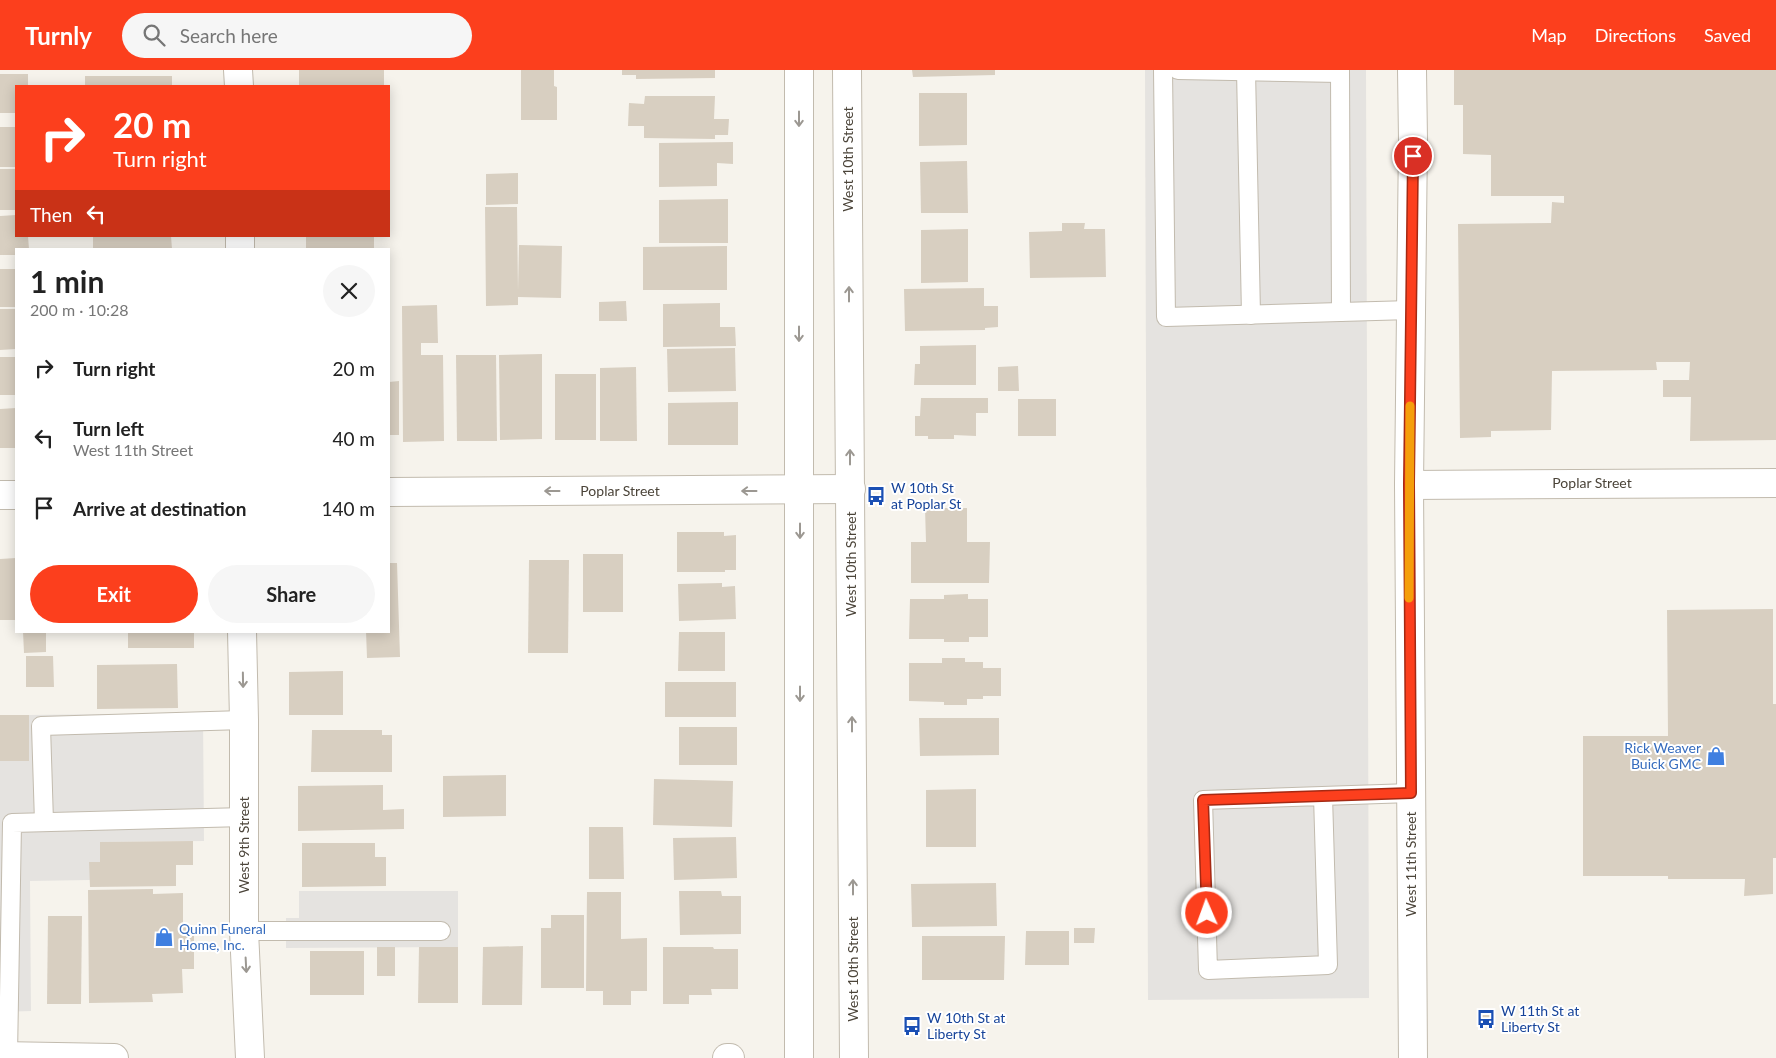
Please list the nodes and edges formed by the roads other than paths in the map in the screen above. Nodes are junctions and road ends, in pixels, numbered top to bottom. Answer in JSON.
{"nodes":[{"id":1,"x":238,"y":70,"type":"edge"},
{"id":2,"x":798,"y":70,"type":"edge"},
{"id":3,"x":847,"y":70,"type":"edge"},
{"id":4,"x":1163,"y":70,"type":"edge"},
{"id":5,"x":1178,"y":70,"type":"edge"},
{"id":6,"x":1412,"y":70,"type":"edge"},
{"id":7,"x":1246,"y":71,"type":"edge"},
{"id":8,"x":1340,"y":72,"type":"edge"},
{"id":9,"x":238,"y":85,"type":"edge"},
{"id":10,"x":1411,"y":310,"type":"junction"},
{"id":11,"x":1341,"y":312,"type":"junction"},
{"id":12,"x":1251,"y":315,"type":"junction"},
{"id":13,"x":1776,"y":482,"type":"edge"},
{"id":14,"x":1409,"y":484,"type":"junction"},
{"id":15,"x":851,"y":489,"type":"junction"},
{"id":16,"x":800,"y":490,"type":"junction"},
{"id":17,"x":390,"y":492,"type":"edge"},
{"id":18,"x":0,"y":495,"type":"edge"},
{"id":19,"x":15,"y":495,"type":"edge"},
{"id":20,"x":242,"y":633,"type":"edge"},
{"id":21,"x":244,"y":720,"type":"junction"},
{"id":22,"x":1411,"y":793,"type":"junction"},
{"id":23,"x":1323,"y":796,"type":"junction"},
{"id":24,"x":244,"y":817,"type":"junction"},
{"id":25,"x":44,"y":822,"type":"junction"},
{"id":26,"x":244,"y":931,"type":"junction"},
{"id":27,"x":440,"y":931,"type":"dead end"},
{"id":28,"x":4,"y":1056,"type":"edge"},
{"id":29,"x":114,"y":1058,"type":"edge"},
{"id":30,"x":250,"y":1058,"type":"edge"},
{"id":31,"x":799,"y":1058,"type":"edge"},
{"id":32,"x":854,"y":1058,"type":"edge"},
{"id":33,"x":1413,"y":1058,"type":"edge"}],
"edges":[{"from":1,"to":9,"type":"street"},
{"from":2,"to":16,"type":"street","one_way":true},
{"from":15,"to":3,"type":"street","name":"West 10th Street","one_way":true},
{"from":4,"to":12,"type":"lane"},
{"from":5,"to":7,"type":"lane"},
{"from":6,"to":10,"type":"street","name":"West 11th Street"},
{"from":7,"to":8,"type":"lane"},
{"from":7,"to":12,"type":"lane"},
{"from":8,"to":11,"type":"lane"},
{"from":10,"to":11,"type":"lane"},
{"from":10,"to":14,"type":"street","name":"West 11th Street"},
{"from":11,"to":12,"type":"lane"},
{"from":13,"to":14,"type":"street","name":"Poplar Street"},
{"from":14,"to":22,"type":"street","name":"West 11th Street"},
{"from":15,"to":16,"type":"street","name":"Poplar Street"},
{"from":32,"to":15,"type":"street","name":"West 10th Street","one_way":true},
{"from":16,"to":17,"type":"street","name":"Poplar Street","one_way":true},
{"from":16,"to":31,"type":"street","one_way":true},
{"from":18,"to":19,"type":"street"},
{"from":20,"to":21,"type":"street","name":"West 9th Street","one_way":true},
{"from":21,"to":24,"type":"street","name":"West 9th Street"},
{"from":21,"to":25,"type":"lane"},
{"from":22,"to":23,"type":"lane"},
{"from":22,"to":33,"type":"street","name":"West 11th Street"},
{"from":23,"to":23,"type":"lane"},
{"from":24,"to":25,"type":"lane"},
{"from":24,"to":26,"type":"street","name":"West 9th Street"},
{"from":25,"to":28,"type":"lane"},
{"from":26,"to":27,"type":"lane"},
{"from":26,"to":30,"type":"street","name":"West 9th Street","one_way":true},
{"from":28,"to":29,"type":"street"}]}
